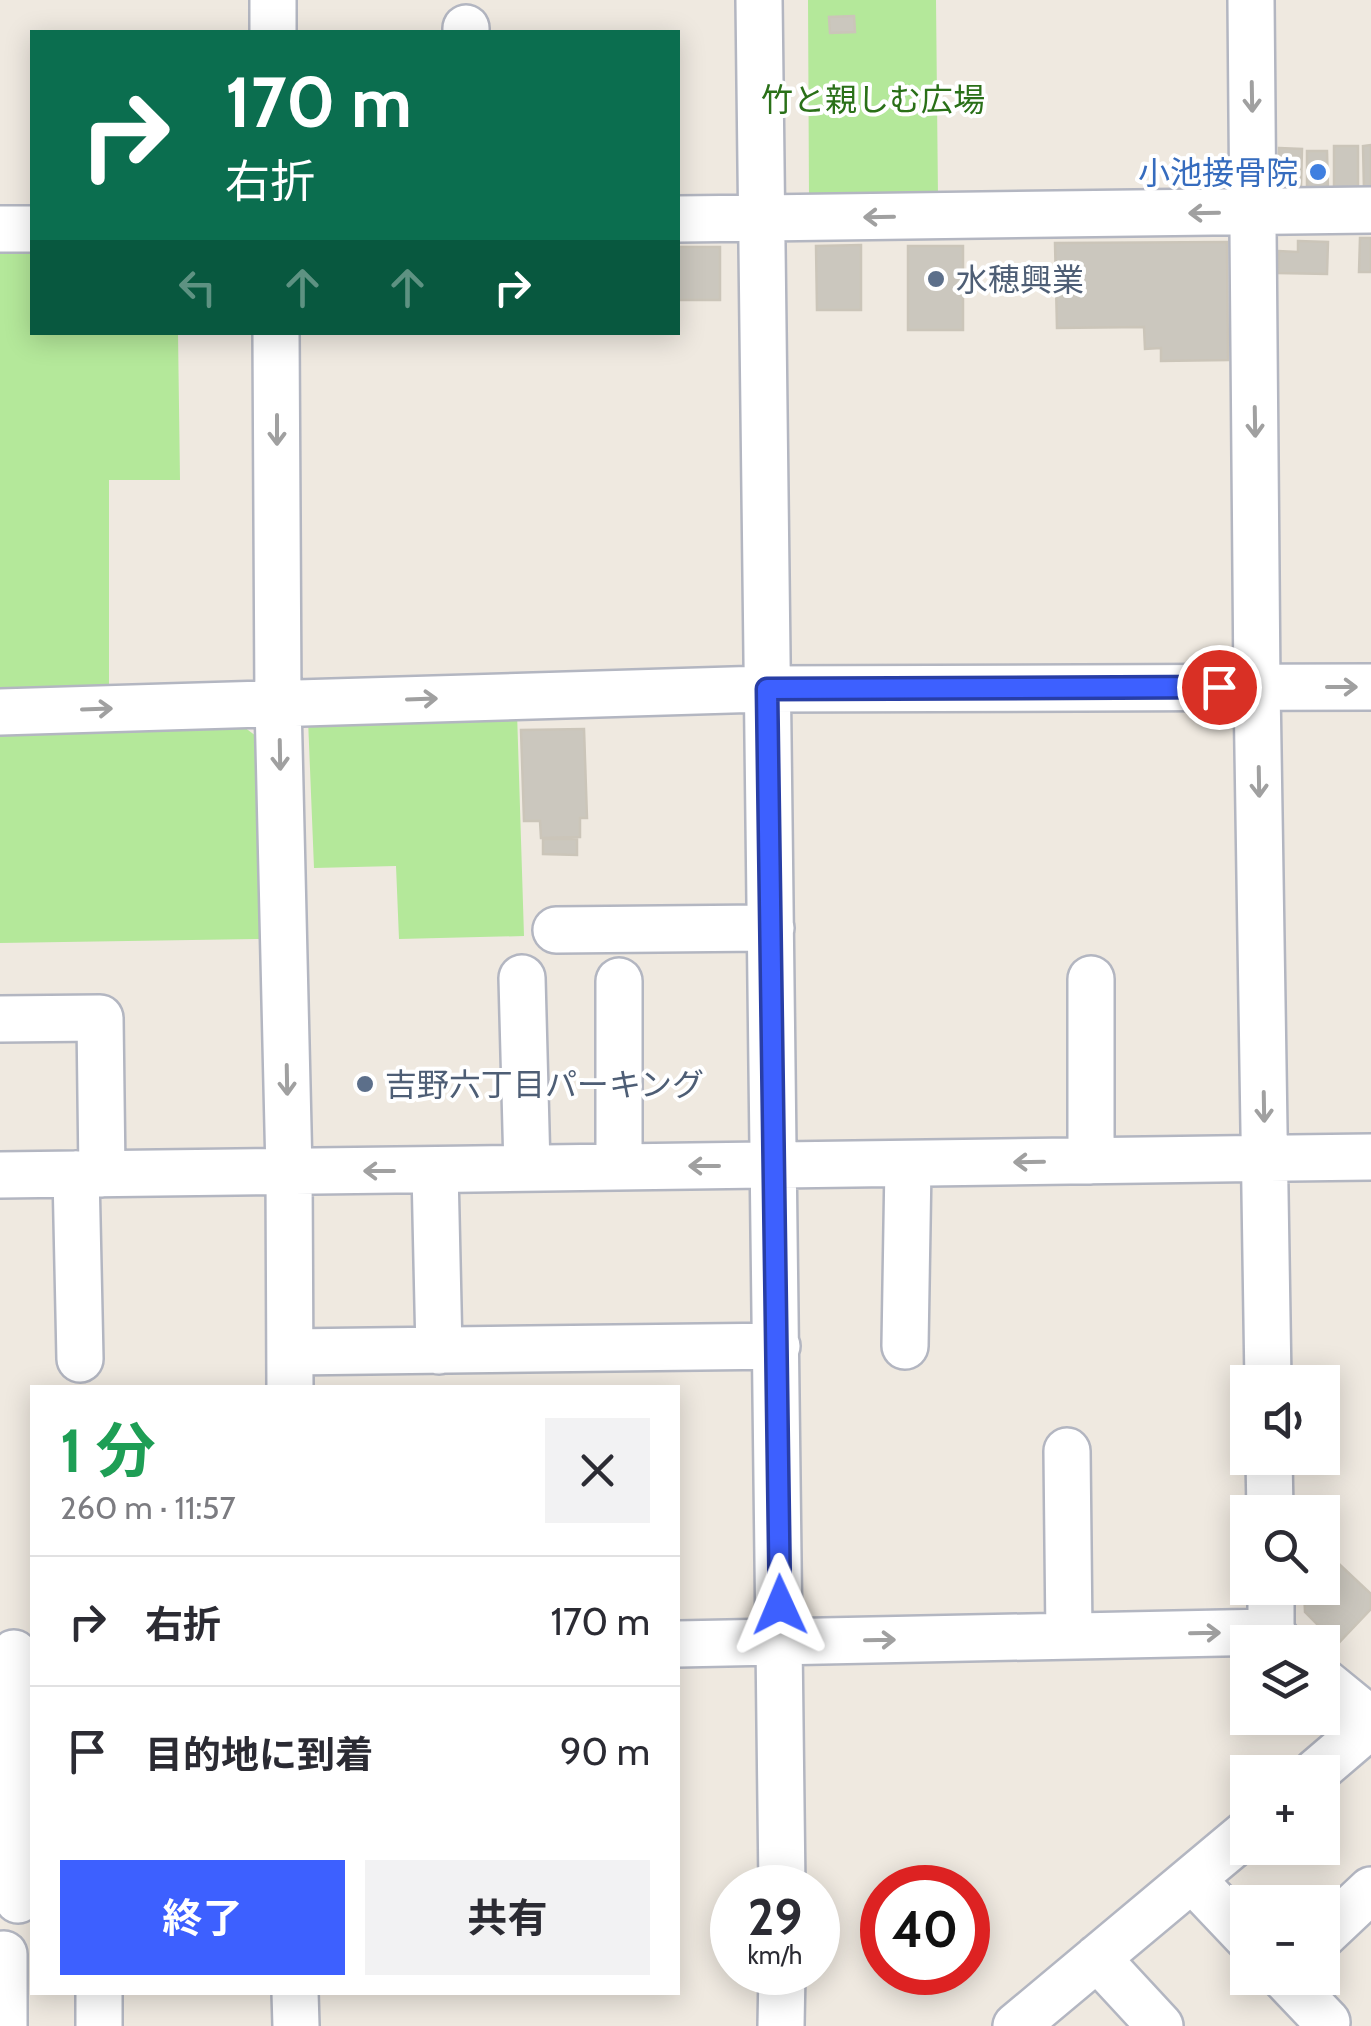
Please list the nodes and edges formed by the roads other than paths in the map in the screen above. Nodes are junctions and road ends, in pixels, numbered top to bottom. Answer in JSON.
{"nodes":[{"id":1,"x":273,"y":0,"type":"edge"},
{"id":2,"x":759,"y":0,"type":"edge"},
{"id":3,"x":1251,"y":0,"type":"edge"},
{"id":4,"x":273,"y":30,"type":"edge"},
{"id":5,"x":1371,"y":210,"type":"edge"},
{"id":6,"x":1253,"y":212,"type":"junction"},
{"id":7,"x":680,"y":219,"type":"edge"},
{"id":8,"x":760,"y":219,"type":"junction"},
{"id":9,"x":0,"y":229,"type":"edge"},
{"id":10,"x":30,"y":229,"type":"edge"},
{"id":11,"x":276,"y":335,"type":"edge"},
{"id":12,"x":1258,"y":687,"type":"junction"},
{"id":13,"x":1371,"y":687,"type":"edge"},
{"id":14,"x":767,"y":689,"type":"junction"},
{"id":15,"x":278,"y":703,"type":"junction"},
{"id":16,"x":0,"y":712,"type":"edge"},
{"id":17,"x":772,"y":928,"type":"junction"},
{"id":18,"x":556,"y":930,"type":"dead end"},
{"id":19,"x":522,"y":978,"type":"dead end"},
{"id":20,"x":1090,"y":979,"type":"dead end"},
{"id":21,"x":618,"y":980,"type":"dead end"},
{"id":22,"x":0,"y":1019,"type":"edge"},
{"id":23,"x":1371,"y":1157,"type":"edge"},
{"id":24,"x":1265,"y":1159,"type":"junction"},
{"id":25,"x":1091,"y":1161,"type":"junction"},
{"id":26,"x":908,"y":1165,"type":"junction"},
{"id":27,"x":619,"y":1166,"type":"junction"},
{"id":28,"x":775,"y":1166,"type":"junction"},
{"id":29,"x":527,"y":1167,"type":"junction"},
{"id":30,"x":288,"y":1171,"type":"junction"},
{"id":31,"x":435,"y":1171,"type":"junction"},
{"id":32,"x":89,"y":1174,"type":"junction"},
{"id":33,"x":0,"y":1175,"type":"edge"},
{"id":34,"x":777,"y":1346,"type":"junction"},
{"id":35,"x":905,"y":1346,"type":"dead end"},
{"id":36,"x":438,"y":1351,"type":"junction"},
{"id":37,"x":80,"y":1359,"type":"dead end"},
{"id":38,"x":1268,"y":1365,"type":"edge"},
{"id":39,"x":290,"y":1370,"type":"edge"},
{"id":40,"x":1067,"y":1451,"type":"dead end"},
{"id":41,"x":1070,"y":1636,"type":"junction"},
{"id":42,"x":1230,"y":1637,"type":"edge"},
{"id":43,"x":780,"y":1642,"type":"junction"},
{"id":44,"x":680,"y":1644,"type":"edge"},
{"id":45,"x":15,"y":1653,"type":"edge"},
{"id":46,"x":1340,"y":1695,"type":"edge"},
{"id":47,"x":1371,"y":1722,"type":"edge"},
{"id":48,"x":1335,"y":1755,"type":"edge"},
{"id":49,"x":1230,"y":1847,"type":"edge"},
{"id":50,"x":782,"y":1865,"type":"edge"},
{"id":51,"x":1192,"y":1879,"type":"junction"},
{"id":52,"x":1371,"y":1890,"type":"edge"},
{"id":53,"x":18,"y":1900,"type":"dead end"},
{"id":54,"x":1230,"y":1919,"type":"edge"},
{"id":55,"x":1340,"y":1919,"type":"edge"},
{"id":56,"x":4,"y":1954,"type":"dead end"},
{"id":57,"x":1097,"y":1958,"type":"junction"},
{"id":58,"x":99,"y":1995,"type":"edge"},
{"id":59,"x":295,"y":1995,"type":"edge"},
{"id":60,"x":782,"y":1995,"type":"edge"},
{"id":61,"x":1301,"y":1995,"type":"edge"},
{"id":62,"x":1327,"y":2022,"type":"dead end"},
{"id":63,"x":4,"y":2026,"type":"edge"},
{"id":64,"x":99,"y":2026,"type":"edge"},
{"id":65,"x":296,"y":2026,"type":"edge"},
{"id":66,"x":782,"y":2026,"type":"edge"},
{"id":67,"x":1016,"y":2026,"type":"edge"},
{"id":68,"x":1160,"y":2026,"type":"edge"}],
"edges":[{"from":1,"to":4,"type":"street"},
{"from":2,"to":8,"type":"street"},
{"from":3,"to":6,"type":"street","one_way":true},
{"from":5,"to":6,"type":"street"},
{"from":6,"to":8,"type":"street","one_way":true},
{"from":6,"to":12,"type":"street","one_way":true},
{"from":7,"to":8,"type":"street"},
{"from":8,"to":14,"type":"street"},
{"from":9,"to":10,"type":"street"},
{"from":11,"to":15,"type":"street","one_way":true},
{"from":12,"to":13,"type":"street","one_way":true},
{"from":12,"to":14,"type":"street"},
{"from":12,"to":24,"type":"street","one_way":true},
{"from":15,"to":14,"type":"street","one_way":true},
{"from":14,"to":17,"type":"street"},
{"from":16,"to":15,"type":"street","one_way":true},
{"from":15,"to":30,"type":"street","one_way":true},
{"from":17,"to":18,"type":"street"},
{"from":17,"to":28,"type":"street"},
{"from":19,"to":29,"type":"street"},
{"from":20,"to":25,"type":"street"},
{"from":21,"to":27,"type":"street"},
{"from":22,"to":32,"type":"street"},
{"from":23,"to":24,"type":"street"},
{"from":24,"to":25,"type":"street"},
{"from":24,"to":38,"type":"street"},
{"from":25,"to":26,"type":"street","one_way":true},
{"from":26,"to":28,"type":"street"},
{"from":26,"to":35,"type":"street"},
{"from":28,"to":27,"type":"street","one_way":true},
{"from":27,"to":29,"type":"street"},
{"from":28,"to":34,"type":"street"},
{"from":29,"to":31,"type":"street"},
{"from":31,"to":30,"type":"street","one_way":true},
{"from":30,"to":32,"type":"street"},
{"from":30,"to":39,"type":"street"},
{"from":31,"to":36,"type":"street"},
{"from":32,"to":33,"type":"street"},
{"from":32,"to":37,"type":"street"},
{"from":34,"to":36,"type":"street"},
{"from":34,"to":43,"type":"street"},
{"from":36,"to":39,"type":"street"},
{"from":40,"to":41,"type":"street"},
{"from":41,"to":42,"type":"street","one_way":true},
{"from":43,"to":41,"type":"street","one_way":true},
{"from":43,"to":44,"type":"street"},
{"from":43,"to":50,"type":"street"},
{"from":45,"to":53,"type":"street"},
{"from":46,"to":47,"type":"street"},
{"from":47,"to":48,"type":"street"},
{"from":49,"to":51,"type":"street"},
{"from":51,"to":54,"type":"street"},
{"from":51,"to":57,"type":"street"},
{"from":52,"to":55,"type":"street"},
{"from":56,"to":63,"type":"street"},
{"from":57,"to":67,"type":"street"},
{"from":57,"to":68,"type":"street"},
{"from":58,"to":64,"type":"street"},
{"from":59,"to":65,"type":"street"},
{"from":60,"to":66,"type":"street"},
{"from":61,"to":62,"type":"street"}]}
